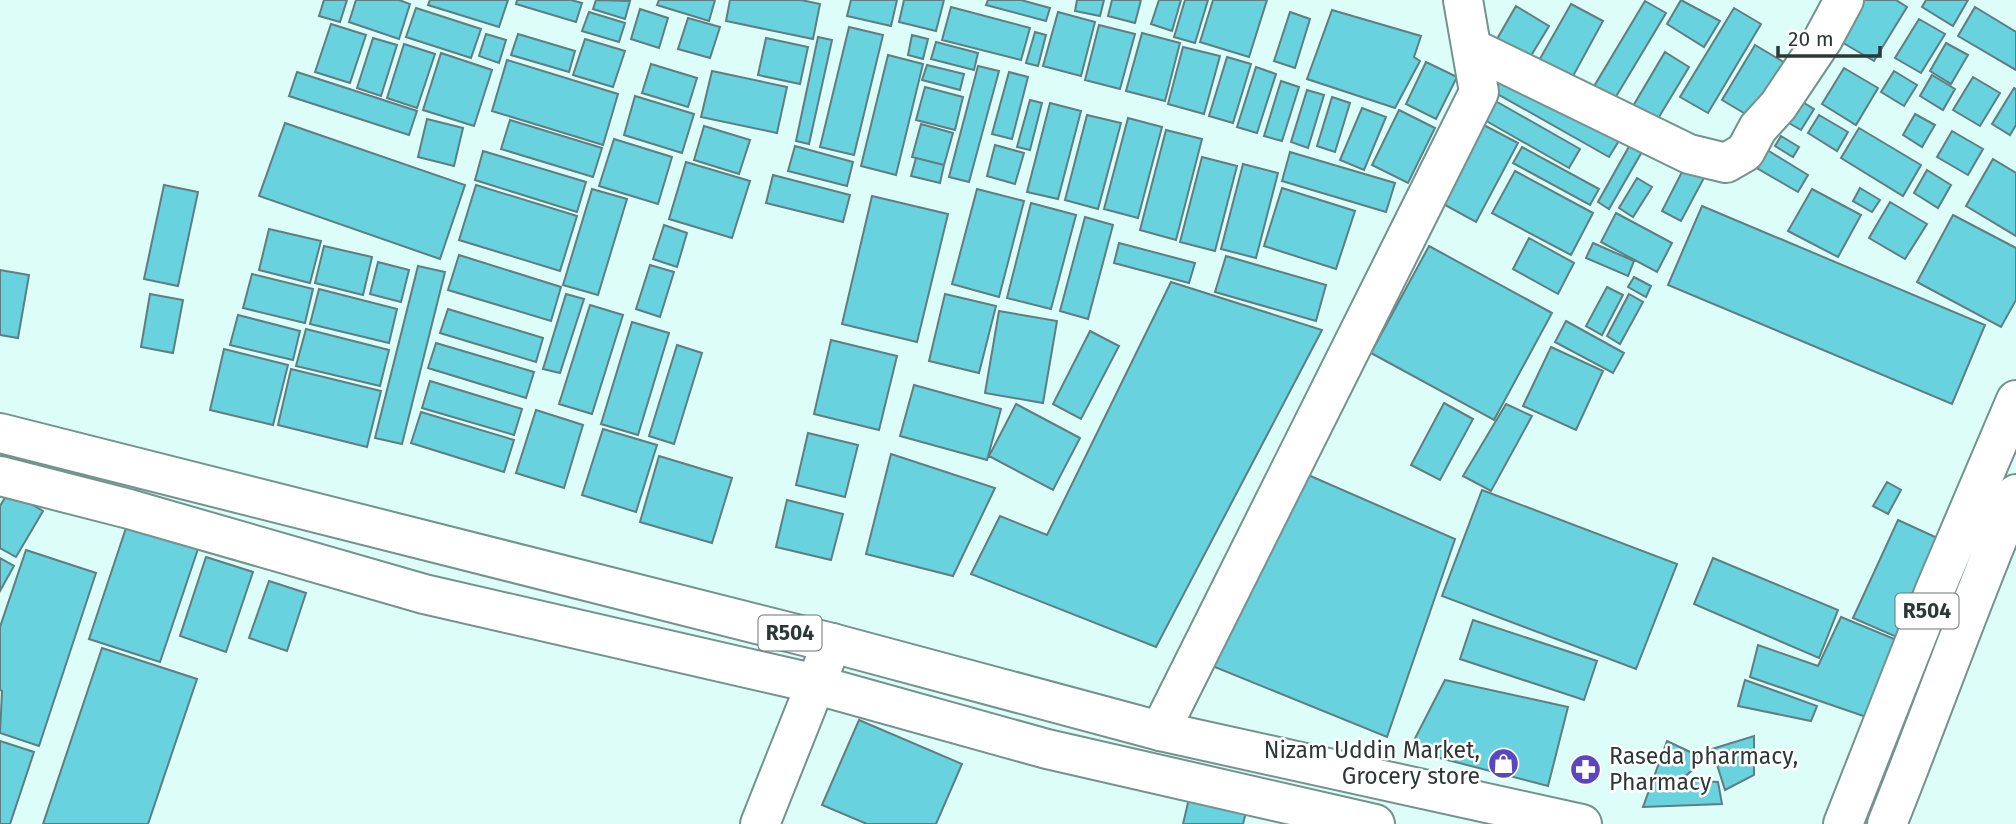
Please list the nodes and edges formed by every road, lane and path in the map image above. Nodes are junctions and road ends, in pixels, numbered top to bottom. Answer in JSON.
{"nodes":[{"id":1,"x":1464,"y":0,"type":"edge"},
{"id":2,"x":1844,"y":0,"type":"edge"},
{"id":3,"x":1472,"y":48,"type":"junction"},
{"id":4,"x":2016,"y":400,"type":"edge"},
{"id":5,"x":0,"y":433,"type":"edge"},
{"id":6,"x":0,"y":476,"type":"edge"},
{"id":7,"x":2016,"y":494,"type":"edge"},
{"id":8,"x":832,"y":643,"type":"junction"},
{"id":9,"x":816,"y":684,"type":"junction"},
{"id":10,"x":1160,"y":731,"type":"junction"},
{"id":11,"x":760,"y":824,"type":"edge"},
{"id":12,"x":1376,"y":824,"type":"edge"},
{"id":13,"x":1582,"y":824,"type":"edge"},
{"id":14,"x":1843,"y":824,"type":"edge"},
{"id":15,"x":1887,"y":824,"type":"edge"}],
"edges":[{"from":1,"to":3,"type":"main road"},
{"from":2,"to":3,"type":"main road"},
{"from":3,"to":10,"type":"main road"},
{"from":4,"to":14,"type":"main road","number":"R504"},
{"from":5,"to":8,"type":"main road","number":"R504"},
{"from":6,"to":9,"type":"main road","number":"R504"},
{"from":7,"to":15,"type":"main road","number":"R504"},
{"from":8,"to":9,"type":"main road"},
{"from":8,"to":10,"type":"main road","number":"R504"},
{"from":9,"to":11,"type":"main road"},
{"from":9,"to":12,"type":"main road","number":"R504"},
{"from":10,"to":13,"type":"main road","number":"R504"}]}
